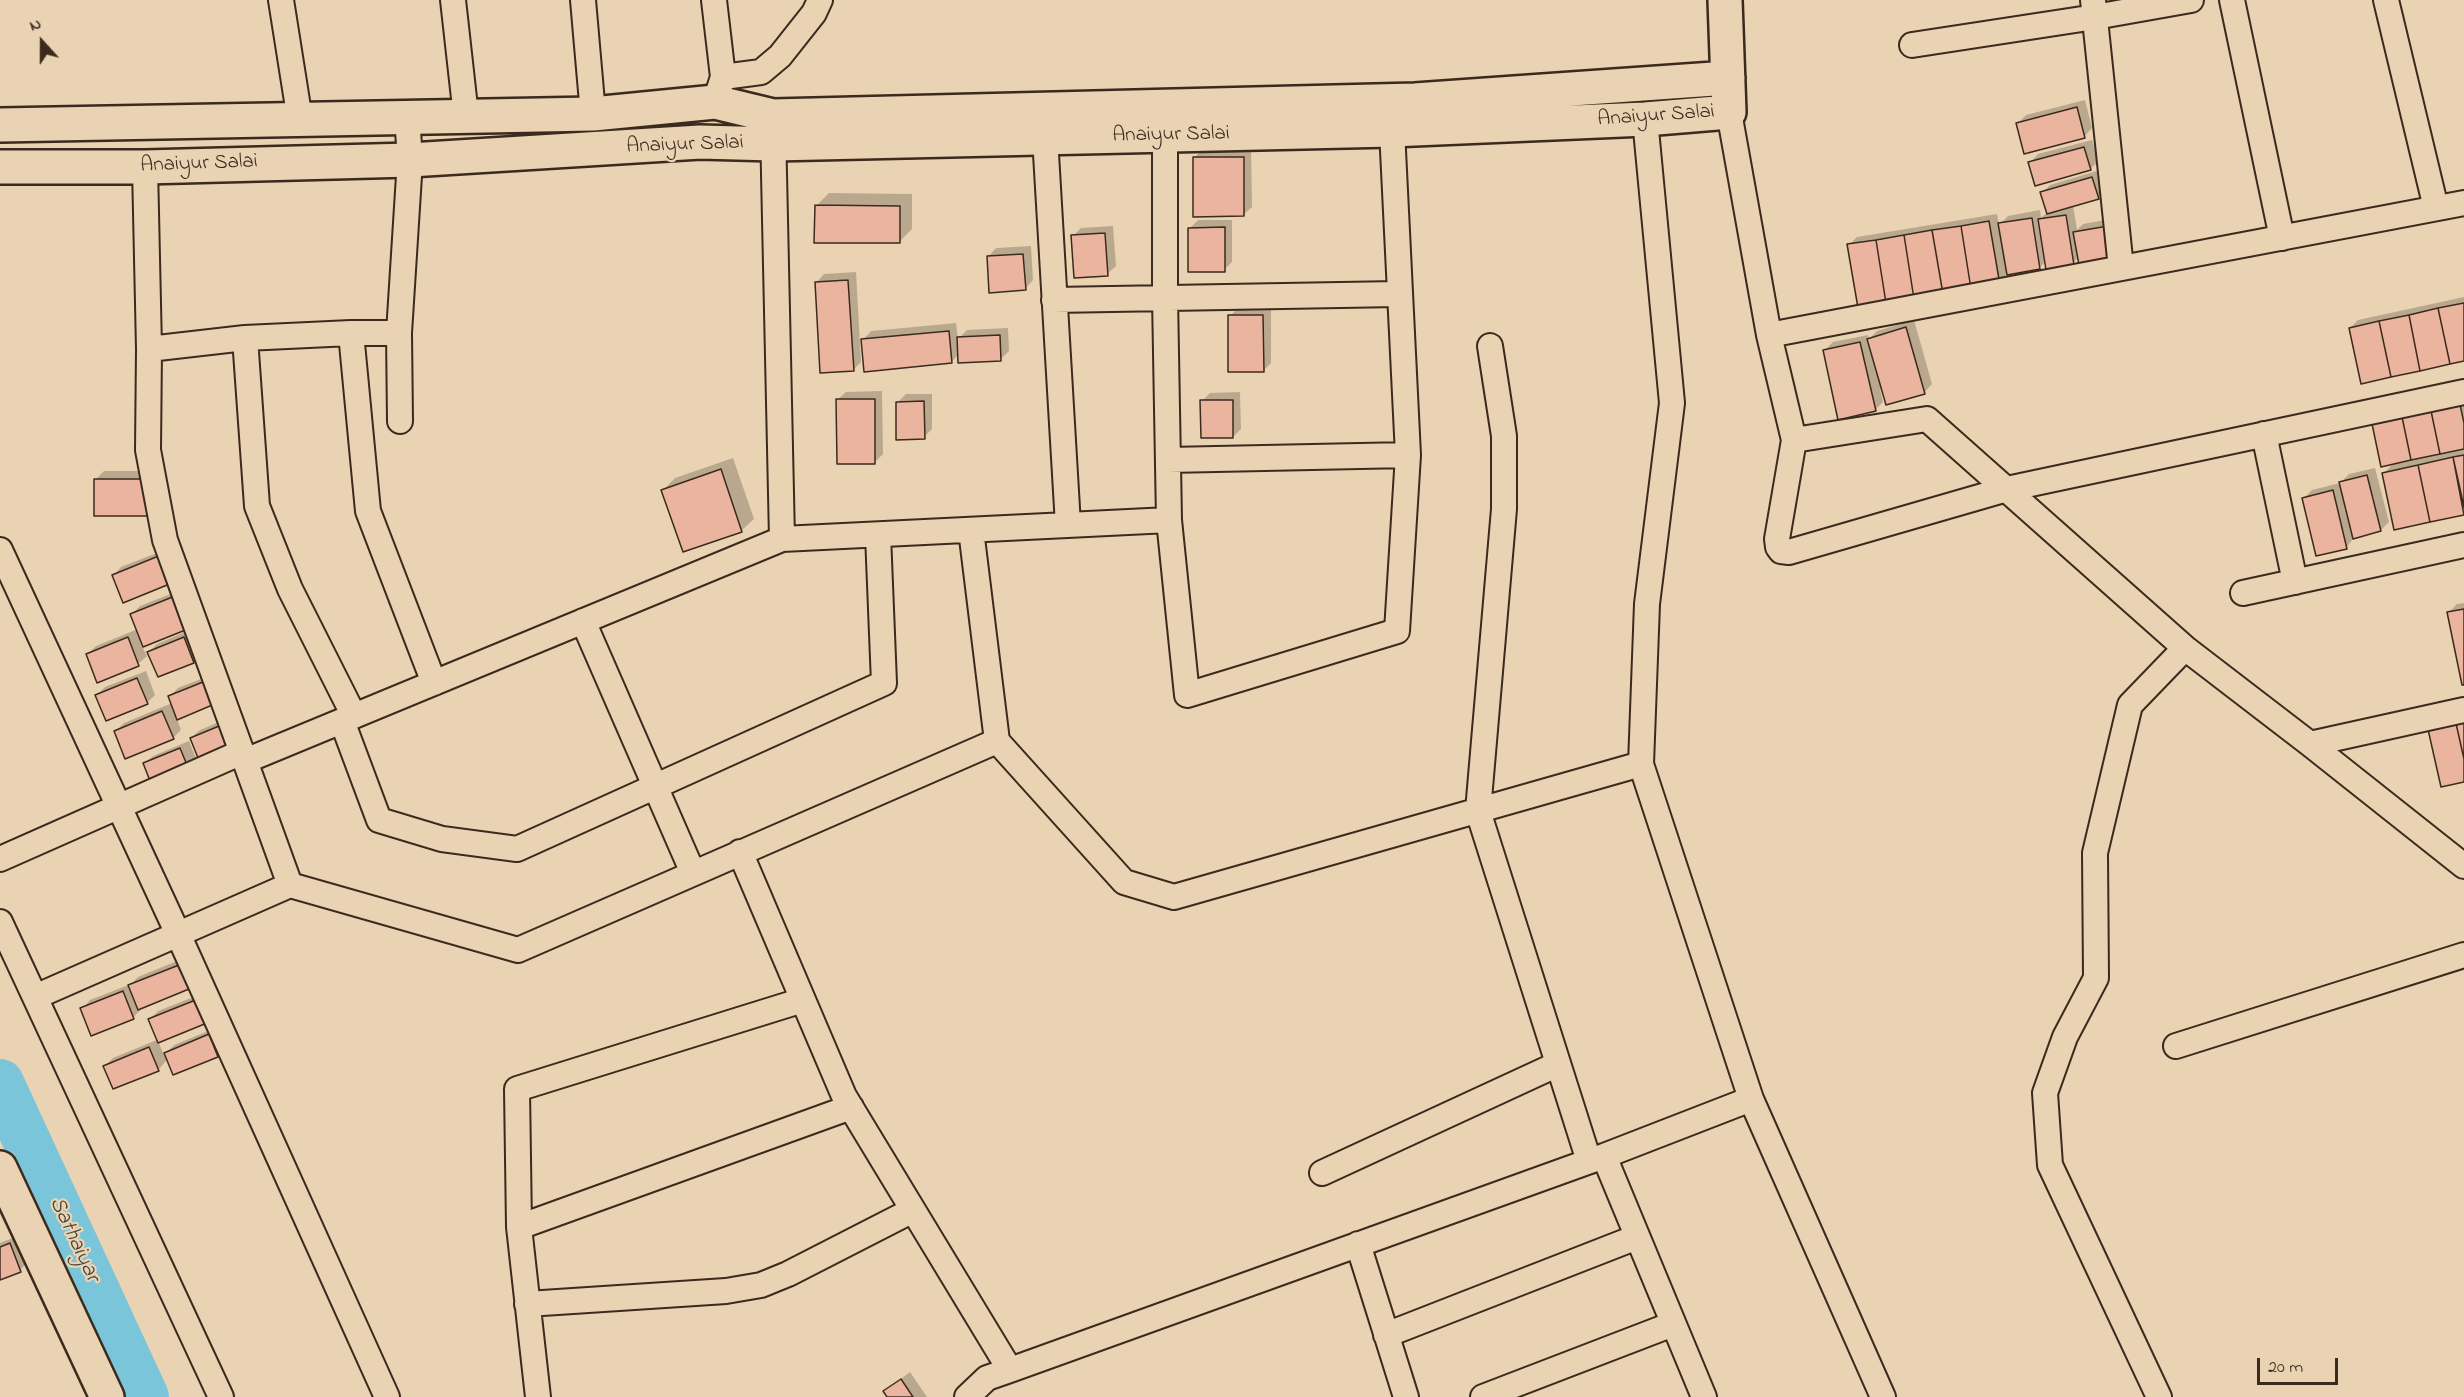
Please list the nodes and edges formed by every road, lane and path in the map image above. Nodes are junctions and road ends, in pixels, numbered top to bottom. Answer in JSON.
{"nodes":[{"id":1,"x":280,"y":0,"type":"edge"},
{"id":2,"x":453,"y":0,"type":"edge"},
{"id":3,"x":583,"y":0,"type":"edge"},
{"id":4,"x":714,"y":0,"type":"edge"},
{"id":5,"x":820,"y":0,"type":"edge"},
{"id":6,"x":1725,"y":0,"type":"edge"},
{"id":7,"x":2191,"y":0,"type":"edge"},
{"id":8,"x":2232,"y":0,"type":"edge"},
{"id":9,"x":2386,"y":0,"type":"edge"},
{"id":10,"x":2094,"y":9,"type":"edge"},
{"id":11,"x":1912,"y":45,"type":"dead end"},
{"id":12,"x":1728,"y":78,"type":"junction"},
{"id":13,"x":719,"y":89,"type":"junction"},
{"id":14,"x":1729,"y":112,"type":"junction"},
{"id":15,"x":593,"y":114,"type":"junction"},
{"id":16,"x":407,"y":116,"type":"junction"},
{"id":17,"x":466,"y":116,"type":"junction"},
{"id":18,"x":1645,"y":119,"type":"junction"},
{"id":19,"x":300,"y":120,"type":"junction"},
{"id":20,"x":0,"y":125,"type":"edge"},
{"id":21,"x":773,"y":130,"type":"junction"},
{"id":22,"x":1392,"y":130,"type":"junction"},
{"id":23,"x":1045,"y":137,"type":"junction"},
{"id":24,"x":1165,"y":137,"type":"junction"},
{"id":25,"x":410,"y":160,"type":"junction"},
{"id":26,"x":0,"y":167,"type":"edge"},
{"id":27,"x":145,"y":167,"type":"junction"},
{"id":28,"x":2464,"y":203,"type":"edge"},
{"id":29,"x":2436,"y":208,"type":"junction"},
{"id":30,"x":2282,"y":238,"type":"junction"},
{"id":31,"x":2121,"y":268,"type":"junction"},
{"id":32,"x":1398,"y":294,"type":"junction"},
{"id":33,"x":1165,"y":297,"type":"junction"},
{"id":34,"x":1054,"y":300,"type":"junction"},
{"id":35,"x":351,"y":333,"type":"junction"},
{"id":36,"x":399,"y":333,"type":"junction"},
{"id":37,"x":1769,"y":335,"type":"junction"},
{"id":38,"x":245,"y":338,"type":"junction"},
{"id":39,"x":1490,"y":345,"type":"dead end"},
{"id":40,"x":149,"y":349,"type":"junction"},
{"id":41,"x":2464,"y":392,"type":"edge"},
{"id":42,"x":400,"y":422,"type":"dead end"},
{"id":43,"x":2264,"y":434,"type":"junction"},
{"id":44,"x":1794,"y":440,"type":"junction"},
{"id":45,"x":1408,"y":455,"type":"junction"},
{"id":46,"x":1168,"y":460,"type":"junction"},
{"id":47,"x":2007,"y":489,"type":"junction"},
{"id":48,"x":1169,"y":520,"type":"junction"},
{"id":49,"x":1068,"y":525,"type":"junction"},
{"id":50,"x":971,"y":530,"type":"junction"},
{"id":51,"x":878,"y":535,"type":"junction"},
{"id":52,"x":783,"y":539,"type":"junction"},
{"id":53,"x":2464,"y":545,"type":"edge"},
{"id":54,"x":0,"y":550,"type":"edge"},
{"id":55,"x":2295,"y":582,"type":"junction"},
{"id":56,"x":2243,"y":594,"type":"dead end"},
{"id":57,"x":583,"y":621,"type":"junction"},
{"id":58,"x":2185,"y":648,"type":"junction"},
{"id":59,"x":434,"y":683,"type":"junction"},
{"id":60,"x":2464,"y":710,"type":"edge"},
{"id":61,"x":348,"y":719,"type":"junction"},
{"id":62,"x":997,"y":741,"type":"junction"},
{"id":63,"x":2310,"y":744,"type":"junction"},
{"id":64,"x":243,"y":757,"type":"junction"},
{"id":65,"x":1641,"y":764,"type":"junction"},
{"id":66,"x":654,"y":787,"type":"junction"},
{"id":67,"x":119,"y":807,"type":"junction"},
{"id":68,"x":1478,"y":811,"type":"junction"},
{"id":69,"x":740,"y":852,"type":"junction"},
{"id":70,"x":0,"y":859,"type":"edge"},
{"id":71,"x":2464,"y":866,"type":"edge"},
{"id":72,"x":693,"y":873,"type":"junction"},
{"id":73,"x":290,"y":885,"type":"junction"},
{"id":74,"x":0,"y":922,"type":"edge"},
{"id":75,"x":178,"y":934,"type":"junction"},
{"id":76,"x":2464,"y":956,"type":"edge"},
{"id":77,"x":35,"y":997,"type":"junction"},
{"id":78,"x":803,"y":1000,"type":"junction"},
{"id":79,"x":2176,"y":1046,"type":"dead end"},
{"id":80,"x":1558,"y":1064,"type":"junction"},
{"id":81,"x":1751,"y":1099,"type":"junction"},
{"id":82,"x":851,"y":1107,"type":"junction"},
{"id":83,"x":1596,"y":1159,"type":"junction"},
{"id":84,"x":0,"y":1168,"type":"edge"},
{"id":85,"x":1322,"y":1173,"type":"dead end"},
{"id":86,"x":913,"y":1210,"type":"junction"},
{"id":87,"x":519,"y":1227,"type":"junction"},
{"id":88,"x":1637,"y":1237,"type":"junction"},
{"id":89,"x":1358,"y":1244,"type":"junction"},
{"id":90,"x":527,"y":1304,"type":"junction"},
{"id":91,"x":1673,"y":1324,"type":"junction"},
{"id":92,"x":1386,"y":1335,"type":"junction"},
{"id":93,"x":1010,"y":1370,"type":"junction"},
{"id":94,"x":107,"y":1397,"type":"edge"},
{"id":95,"x":221,"y":1397,"type":"edge"},
{"id":96,"x":387,"y":1397,"type":"edge"},
{"id":97,"x":538,"y":1397,"type":"edge"},
{"id":98,"x":967,"y":1397,"type":"edge"},
{"id":99,"x":1406,"y":1397,"type":"edge"},
{"id":100,"x":1483,"y":1397,"type":"edge"},
{"id":101,"x":1704,"y":1397,"type":"edge"},
{"id":102,"x":1883,"y":1397,"type":"edge"},
{"id":103,"x":2159,"y":1397,"type":"edge"}],
"edges":[{"from":1,"to":19,"type":"street"},
{"from":2,"to":17,"type":"street"},
{"from":3,"to":15,"type":"street"},
{"from":4,"to":13,"type":"street"},
{"from":5,"to":13,"type":"street"},
{"from":6,"to":12,"type":"main road"},
{"from":7,"to":10,"type":"street"},
{"from":8,"to":30,"type":"street"},
{"from":9,"to":29,"type":"street"},
{"from":10,"to":11,"type":"street"},
{"from":10,"to":31,"type":"street"},
{"from":12,"to":14,"type":"main road","name":"Anaiyur Salai"},
{"from":12,"to":21,"type":"main road","name":"Anaiyur Salai"},
{"from":13,"to":15,"type":"main road","name":"Anaiyur Salai"},
{"from":13,"to":21,"type":"main road","name":"Anaiyur Salai"},
{"from":14,"to":18,"type":"main road","name":"Anaiyur Salai"},
{"from":14,"to":37,"type":"street"},
{"from":15,"to":17,"type":"main road","name":"Anaiyur Salai"},
{"from":16,"to":17,"type":"main road","name":"Anaiyur Salai"},
{"from":16,"to":19,"type":"main road","name":"Anaiyur Salai"},
{"from":16,"to":25,"type":"street"},
{"from":18,"to":22,"type":"main road","name":"Anaiyur Salai"},
{"from":18,"to":65,"type":"street"},
{"from":19,"to":20,"type":"main road","name":"Anaiyur Salai"},
{"from":21,"to":23,"type":"main road","name":"Anaiyur Salai"},
{"from":21,"to":25,"type":"main road","name":"Anaiyur Salai"},
{"from":21,"to":52,"type":"street"},
{"from":22,"to":24,"type":"main road","name":"Anaiyur Salai"},
{"from":22,"to":32,"type":"street"},
{"from":23,"to":24,"type":"main road","name":"Anaiyur Salai"},
{"from":23,"to":34,"type":"street"},
{"from":24,"to":33,"type":"street"},
{"from":25,"to":27,"type":"main road","name":"Anaiyur Salai"},
{"from":25,"to":36,"type":"street"},
{"from":26,"to":27,"type":"main road","name":"Anaiyur Salai"},
{"from":27,"to":40,"type":"street"},
{"from":28,"to":29,"type":"street"},
{"from":29,"to":30,"type":"street"},
{"from":30,"to":31,"type":"street"},
{"from":31,"to":37,"type":"street"},
{"from":32,"to":33,"type":"street"},
{"from":32,"to":45,"type":"street"},
{"from":33,"to":34,"type":"street"},
{"from":33,"to":46,"type":"street"},
{"from":34,"to":49,"type":"street"},
{"from":35,"to":36,"type":"street"},
{"from":35,"to":38,"type":"street"},
{"from":35,"to":59,"type":"street"},
{"from":36,"to":42,"type":"street"},
{"from":37,"to":44,"type":"street"},
{"from":38,"to":40,"type":"street"},
{"from":38,"to":61,"type":"street"},
{"from":39,"to":68,"type":"street"},
{"from":40,"to":64,"type":"street"},
{"from":41,"to":43,"type":"street"},
{"from":43,"to":47,"type":"street"},
{"from":43,"to":55,"type":"street"},
{"from":44,"to":47,"type":"street"},
{"from":44,"to":47,"type":"street"},
{"from":45,"to":46,"type":"street"},
{"from":45,"to":48,"type":"street"},
{"from":46,"to":48,"type":"street"},
{"from":47,"to":58,"type":"street"},
{"from":48,"to":49,"type":"street"},
{"from":49,"to":50,"type":"street"},
{"from":50,"to":51,"type":"street"},
{"from":50,"to":62,"type":"street"},
{"from":51,"to":52,"type":"street"},
{"from":51,"to":66,"type":"street"},
{"from":52,"to":57,"type":"street"},
{"from":53,"to":55,"type":"street"},
{"from":54,"to":67,"type":"street"},
{"from":55,"to":56,"type":"street"},
{"from":57,"to":59,"type":"street"},
{"from":57,"to":66,"type":"street"},
{"from":58,"to":63,"type":"street"},
{"from":58,"to":103,"type":"street"},
{"from":59,"to":61,"type":"street"},
{"from":60,"to":63,"type":"street"},
{"from":61,"to":64,"type":"street"},
{"from":61,"to":66,"type":"street"},
{"from":62,"to":68,"type":"street"},
{"from":62,"to":69,"type":"street"},
{"from":63,"to":71,"type":"street"},
{"from":64,"to":67,"type":"street"},
{"from":64,"to":73,"type":"street"},
{"from":65,"to":68,"type":"street"},
{"from":65,"to":81,"type":"street"},
{"from":66,"to":72,"type":"street"},
{"from":67,"to":70,"type":"street"},
{"from":67,"to":75,"type":"street"},
{"from":68,"to":80,"type":"street"},
{"from":69,"to":72,"type":"street"},
{"from":69,"to":78,"type":"street"},
{"from":72,"to":73,"type":"street"},
{"from":73,"to":75,"type":"street"},
{"from":74,"to":77,"type":"street"},
{"from":75,"to":77,"type":"street"},
{"from":75,"to":96,"type":"street"},
{"from":76,"to":79,"type":"street"},
{"from":77,"to":95,"type":"street"},
{"from":78,"to":82,"type":"street"},
{"from":78,"to":87,"type":"street"},
{"from":80,"to":83,"type":"street"},
{"from":80,"to":85,"type":"street"},
{"from":81,"to":83,"type":"street"},
{"from":81,"to":102,"type":"street"},
{"from":82,"to":86,"type":"street"},
{"from":82,"to":87,"type":"street"},
{"from":83,"to":88,"type":"street"},
{"from":83,"to":89,"type":"street"},
{"from":84,"to":94,"type":"main road"},
{"from":86,"to":90,"type":"street"},
{"from":86,"to":93,"type":"street"},
{"from":87,"to":90,"type":"street"},
{"from":88,"to":91,"type":"street"},
{"from":88,"to":92,"type":"street"},
{"from":89,"to":92,"type":"street"},
{"from":89,"to":93,"type":"street"},
{"from":90,"to":97,"type":"street"},
{"from":91,"to":100,"type":"street"},
{"from":91,"to":101,"type":"street"},
{"from":92,"to":99,"type":"street"},
{"from":93,"to":98,"type":"street"}]}
